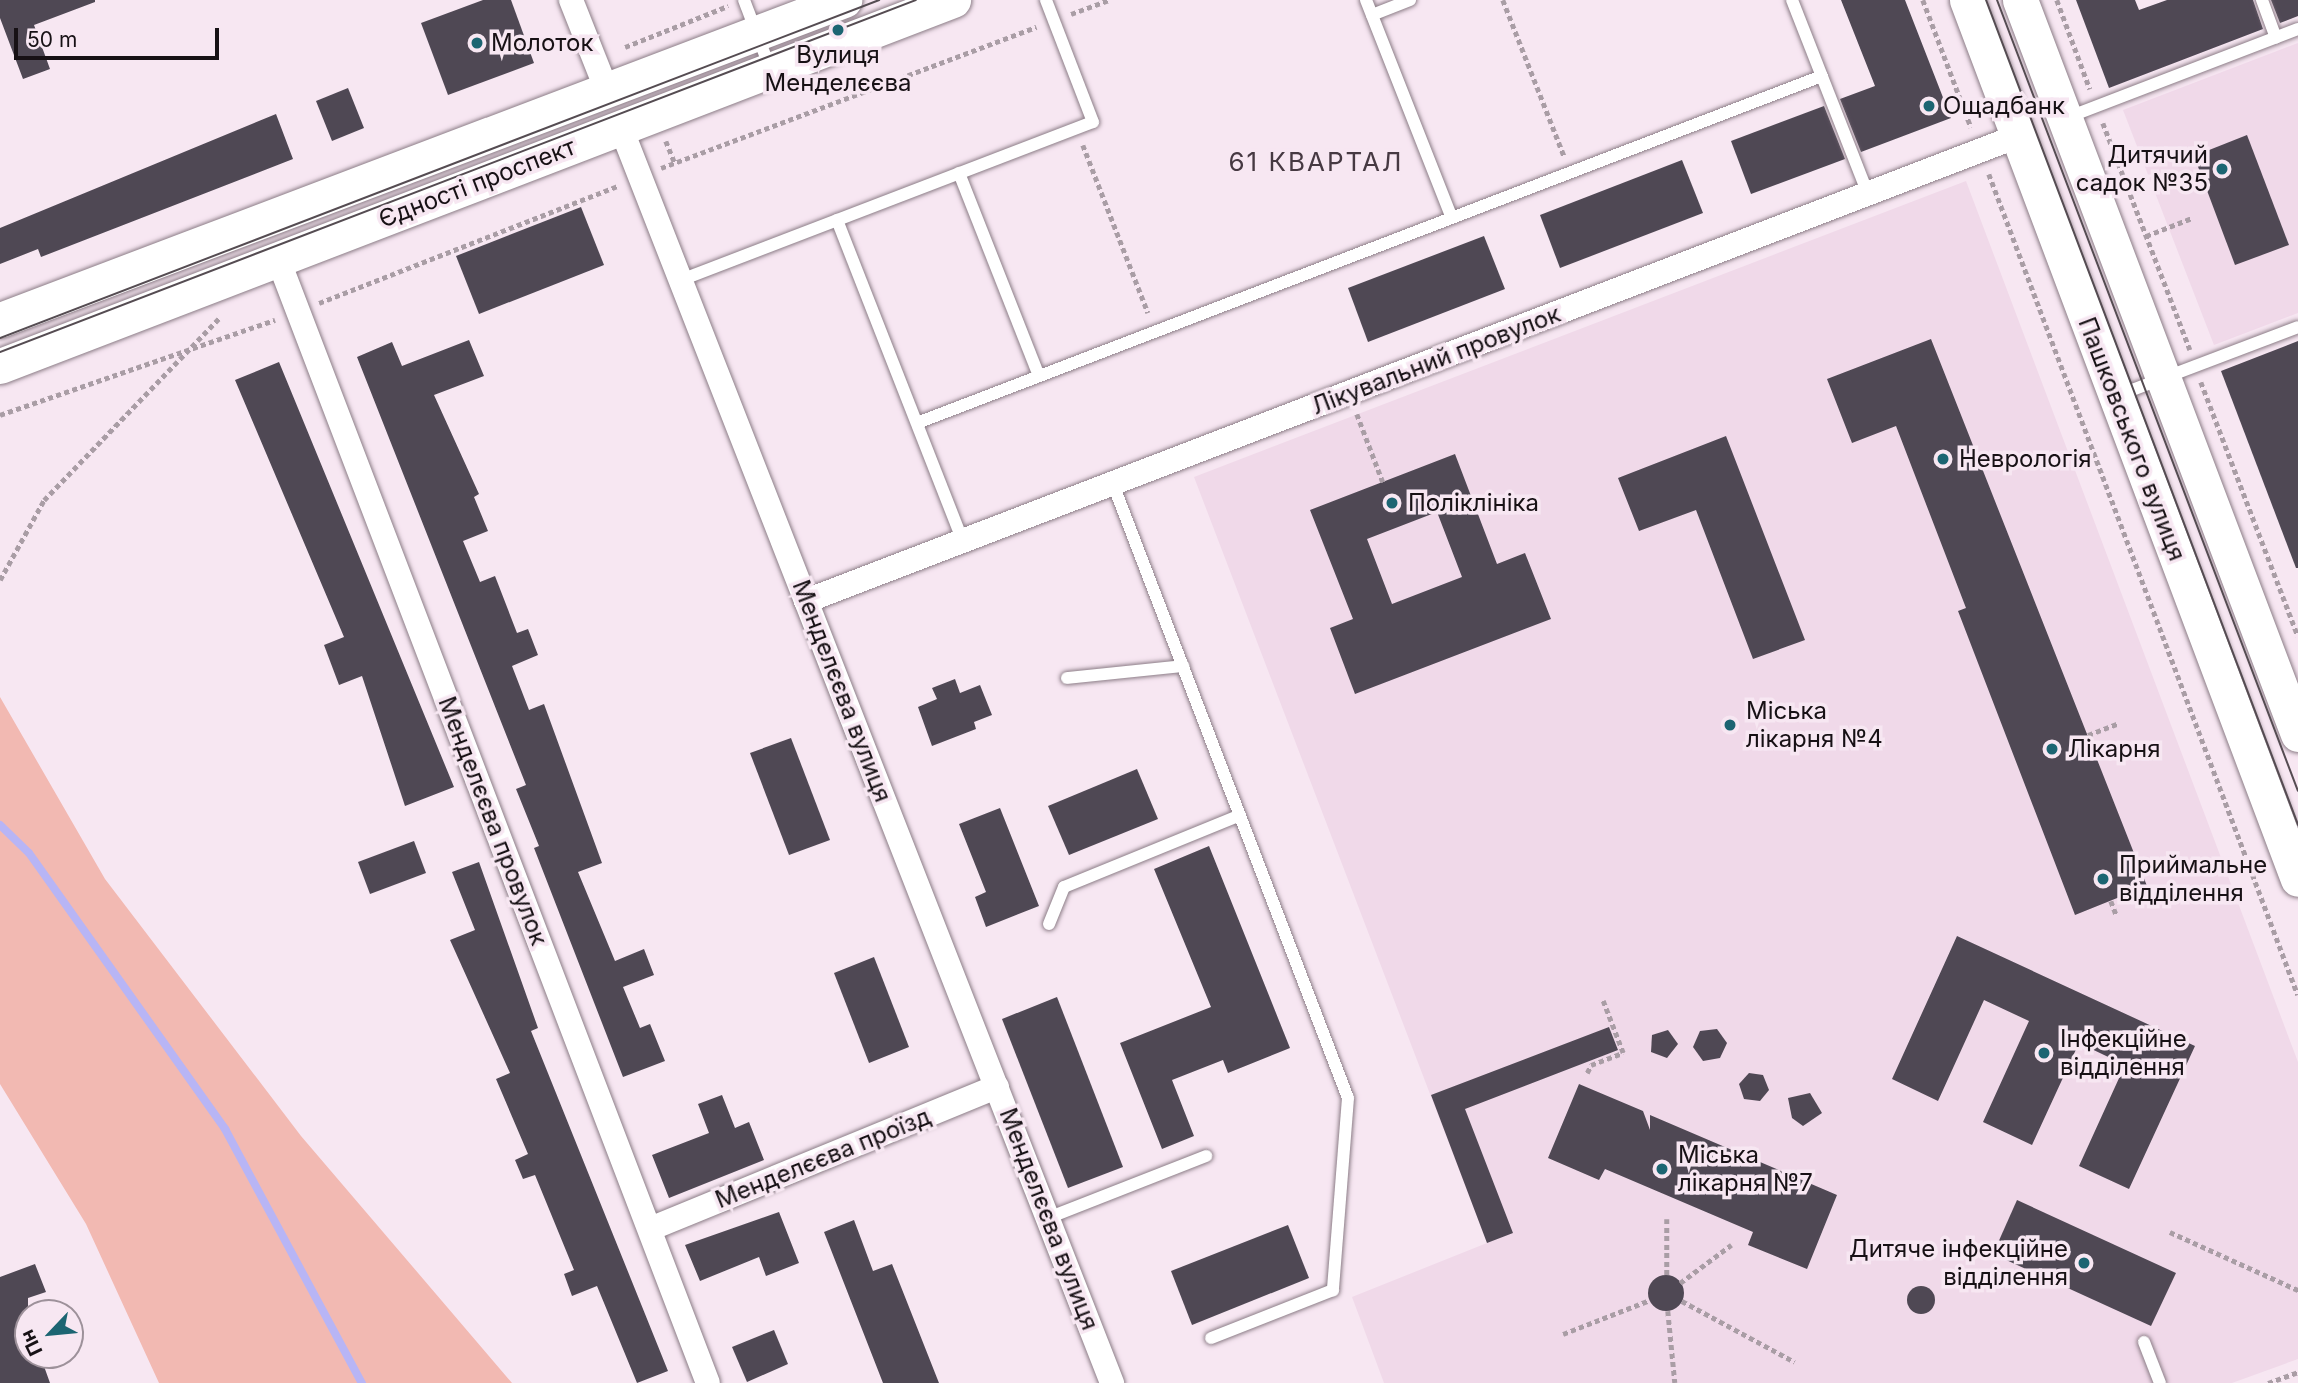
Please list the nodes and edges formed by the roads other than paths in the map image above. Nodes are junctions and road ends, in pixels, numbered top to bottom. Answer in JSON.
{"nodes":[{"id":1,"x":571,"y":0,"type":"edge"},
{"id":2,"x":743,"y":0,"type":"edge"},
{"id":3,"x":844,"y":0,"type":"edge"},
{"id":4,"x":953,"y":0,"type":"edge"},
{"id":5,"x":1046,"y":0,"type":"edge"},
{"id":6,"x":1366,"y":0,"type":"edge"},
{"id":7,"x":1410,"y":0,"type":"edge"},
{"id":8,"x":1793,"y":0,"type":"edge"},
{"id":9,"x":1967,"y":0,"type":"edge"},
{"id":10,"x":2020,"y":0,"type":"edge"},
{"id":11,"x":2262,"y":0,"type":"edge"},
{"id":12,"x":1372,"y":15,"type":"junction"},
{"id":13,"x":2298,"y":29,"type":"edge"},
{"id":14,"x":757,"y":33,"type":"junction"},
{"id":15,"x":2276,"y":38,"type":"junction"},
{"id":16,"x":771,"y":70,"type":"junction"},
{"id":17,"x":1822,"y":76,"type":"junction"},
{"id":18,"x":607,"y":91,"type":"junction"},
{"id":19,"x":2065,"y":118,"type":"junction"},
{"id":20,"x":621,"y":128,"type":"junction"},
{"id":21,"x":2018,"y":136,"type":"junction"},
{"id":22,"x":959,"y":173,"type":"junction"},
{"id":23,"x":1868,"y":194,"type":"junction"},
{"id":24,"x":1452,"y":218,"type":"junction"},
{"id":25,"x":837,"y":220,"type":"junction"},
{"id":26,"x":278,"y":259,"type":"junction"},
{"id":27,"x":681,"y":280,"type":"junction"},
{"id":28,"x":0,"y":320,"type":"edge"},
{"id":29,"x":2298,"y":327,"type":"edge"},
{"id":30,"x":0,"y":366,"type":"edge"},
{"id":31,"x":1039,"y":376,"type":"junction"},
{"id":32,"x":2163,"y":378,"type":"junction"},
{"id":33,"x":2116,"y":396,"type":"junction"},
{"id":34,"x":917,"y":423,"type":"junction"},
{"id":35,"x":1113,"y":484,"type":"junction"},
{"id":36,"x":963,"y":541,"type":"junction"},
{"id":37,"x":807,"y":601,"type":"junction"},
{"id":38,"x":1183,"y":666,"type":"junction"},
{"id":39,"x":1068,"y":678,"type":"dead end"},
{"id":40,"x":2298,"y":734,"type":"edge"},
{"id":41,"x":1240,"y":815,"type":"junction"},
{"id":42,"x":2298,"y":879,"type":"edge"},
{"id":43,"x":1049,"y":924,"type":"dead end"},
{"id":44,"x":997,"y":1087,"type":"junction"},
{"id":45,"x":1206,"y":1156,"type":"dead end"},
{"id":46,"x":1048,"y":1218,"type":"junction"},
{"id":47,"x":649,"y":1229,"type":"junction"},
{"id":48,"x":1211,"y":1338,"type":"dead end"},
{"id":49,"x":2144,"y":1342,"type":"dead end"},
{"id":50,"x":708,"y":1383,"type":"edge"},
{"id":51,"x":1112,"y":1383,"type":"edge"},
{"id":52,"x":2160,"y":1383,"type":"edge"}],
"edges":[{"from":1,"to":18,"type":"street","name":"Менделєєва вулиця"},
{"from":2,"to":14,"type":"lane"},
{"from":3,"to":14,"type":"main road","name":"Єдності проспект"},
{"from":4,"to":16,"type":"main road","name":"Єдності проспект"},
{"from":5,"to":22,"type":"lane"},
{"from":6,"to":12,"type":"lane"},
{"from":7,"to":12,"type":"lane"},
{"from":8,"to":17,"type":"lane"},
{"from":9,"to":21,"type":"main road","name":"Пашковського вулиця"},
{"from":10,"to":19,"type":"main road","name":"Пашковського вулиця"},
{"from":11,"to":15,"type":"lane"},
{"from":12,"to":24,"type":"lane"},
{"from":13,"to":15,"type":"lane"},
{"from":14,"to":16,"type":"lane"},
{"from":14,"to":18,"type":"main road","name":"Єдності проспект"},
{"from":15,"to":19,"type":"lane"},
{"from":16,"to":20,"type":"main road","name":"Єдності проспект"},
{"from":17,"to":23,"type":"lane"},
{"from":17,"to":24,"type":"lane"},
{"from":18,"to":20,"type":"main road","name":"Менделєєва вулиця"},
{"from":18,"to":28,"type":"main road","name":"Єдності проспект"},
{"from":19,"to":21,"type":"main road","name":"Лікувальний провулок"},
{"from":19,"to":32,"type":"main road","name":"Пашковського вулиця"},
{"from":20,"to":26,"type":"main road","name":"Єдності проспект"},
{"from":20,"to":27,"type":"street","name":"Менделєєва вулиця"},
{"from":21,"to":23,"type":"street","name":"Лікувальний провулок"},
{"from":21,"to":33,"type":"main road","name":"Пашковського вулиця"},
{"from":22,"to":25,"type":"lane"},
{"from":22,"to":31,"type":"lane"},
{"from":23,"to":35,"type":"street","name":"Лікувальний провулок"},
{"from":24,"to":31,"type":"lane"},
{"from":25,"to":27,"type":"lane"},
{"from":25,"to":34,"type":"lane"},
{"from":26,"to":30,"type":"main road","name":"Єдності проспект"},
{"from":26,"to":47,"type":"street","name":"Менделєєва провулок"},
{"from":27,"to":37,"type":"street","name":"Менделєєва вулиця"},
{"from":29,"to":32,"type":"lane"},
{"from":31,"to":34,"type":"lane"},
{"from":32,"to":33,"type":"lane"},
{"from":32,"to":40,"type":"main road","name":"Пашковського вулиця"},
{"from":33,"to":42,"type":"main road","name":"Пашковського вулиця"},
{"from":34,"to":36,"type":"lane"},
{"from":35,"to":36,"type":"street","name":"Лікувальний провулок"},
{"from":35,"to":38,"type":"lane"},
{"from":36,"to":37,"type":"street","name":"Лікувальний провулок"},
{"from":37,"to":44,"type":"street","name":"Менделєєва вулиця"},
{"from":38,"to":39,"type":"lane"},
{"from":38,"to":41,"type":"lane"},
{"from":41,"to":43,"type":"lane"},
{"from":41,"to":48,"type":"lane"},
{"from":44,"to":46,"type":"street","name":"Менделєєва вулиця"},
{"from":44,"to":47,"type":"street","name":"Менделєєва проїзд"},
{"from":45,"to":46,"type":"lane"},
{"from":46,"to":51,"type":"street","name":"Менделєєва вулиця"},
{"from":47,"to":50,"type":"street","name":"Менделєєва провулок"},
{"from":49,"to":52,"type":"lane"}]}
